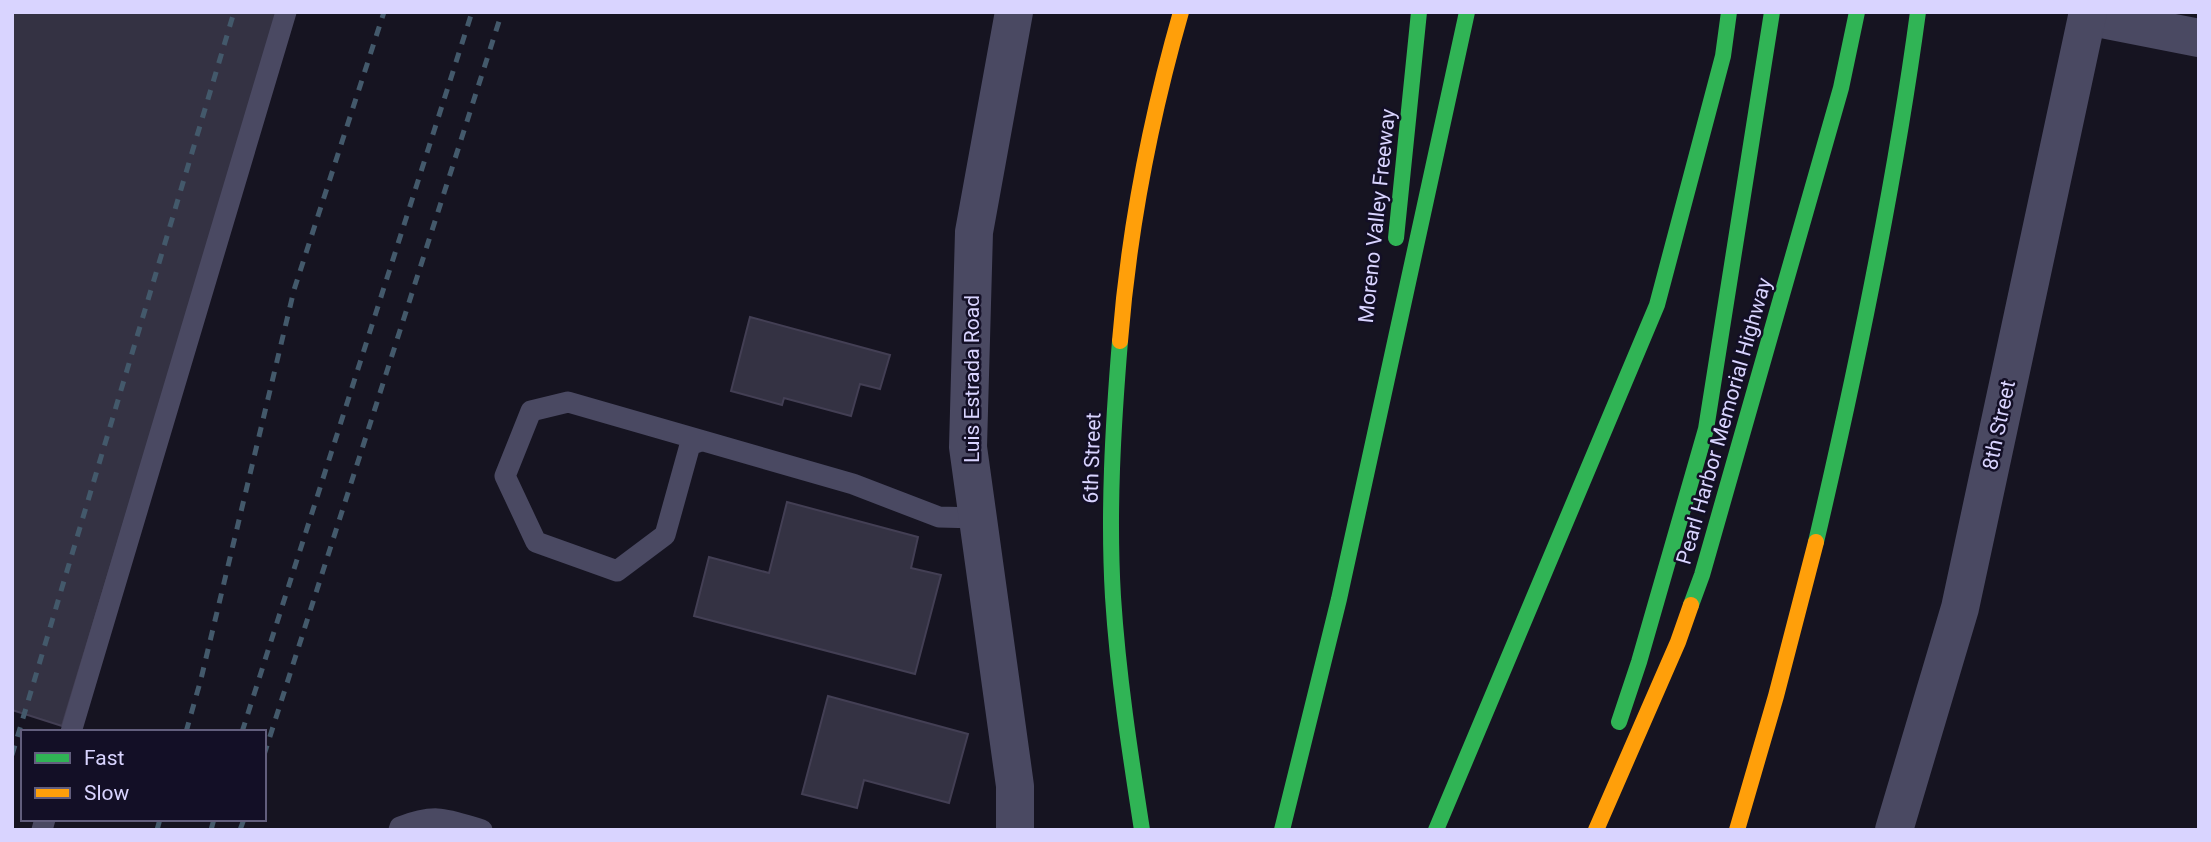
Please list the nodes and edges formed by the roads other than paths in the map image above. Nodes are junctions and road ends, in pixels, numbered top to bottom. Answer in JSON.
{"nodes":[{"id":1,"x":286,"y":12,"type":"edge"},
{"id":2,"x":1014,"y":12,"type":"edge"},
{"id":3,"x":1170,"y":12,"type":"edge"},
{"id":4,"x":1181,"y":12,"type":"edge"},
{"id":5,"x":1419,"y":12,"type":"edge"},
{"id":6,"x":1467,"y":12,"type":"edge"},
{"id":7,"x":1729,"y":12,"type":"edge"},
{"id":8,"x":1772,"y":12,"type":"edge"},
{"id":9,"x":1857,"y":12,"type":"edge"},
{"id":10,"x":1918,"y":12,"type":"edge"},
{"id":11,"x":2088,"y":14,"type":"edge"},
{"id":12,"x":2199,"y":38,"type":"edge"},
{"id":13,"x":1159,"y":89,"type":"junction"},
{"id":14,"x":1394,"y":260,"type":"dead end"},
{"id":15,"x":1391,"y":287,"type":"dead end"},
{"id":16,"x":1377,"y":424,"type":"junction"},
{"id":17,"x":701,"y":441,"type":"junction"},
{"id":18,"x":978,"y":518,"type":"junction"},
{"id":19,"x":72,"y":730,"type":"edge"},
{"id":20,"x":1615,"y":735,"type":"dead end"},
{"id":21,"x":1594,"y":795,"type":"dead end"},
{"id":22,"x":399,"y":830,"type":"edge"},
{"id":23,"x":482,"y":830,"type":"edge"},
{"id":24,"x":1015,"y":830,"type":"edge"},
{"id":25,"x":1142,"y":830,"type":"edge"},
{"id":26,"x":1282,"y":830,"type":"edge"},
{"id":27,"x":1436,"y":830,"type":"edge"},
{"id":28,"x":1581,"y":830,"type":"edge"},
{"id":29,"x":1597,"y":830,"type":"edge"},
{"id":30,"x":1737,"y":830,"type":"edge"},
{"id":31,"x":1894,"y":830,"type":"edge"}],
"edges":[{"from":1,"to":19,"type":"lane"},
{"from":2,"to":18,"type":"street","name":"Luis Estrada Road"},
{"from":3,"to":13,"type":"highway"},
{"from":4,"to":13,"type":"highway"},
{"from":5,"to":14,"type":"highway","name":"Moreno Valley Freeway"},
{"from":6,"to":16,"type":"highway"},
{"from":7,"to":27,"type":"highway"},
{"from":8,"to":20,"type":"highway"},
{"from":9,"to":29,"type":"highway","name":"Pearl Harbor Memorial Highway"},
{"from":10,"to":30,"type":"highway"},
{"from":11,"to":12,"type":"street"},
{"from":11,"to":31,"type":"street","name":"8th Street"},
{"from":13,"to":25,"type":"highway","name":"6th Street"},
{"from":15,"to":16,"type":"highway","name":"Moreno Valley Freeway"},
{"from":16,"to":26,"type":"highway"},
{"from":17,"to":17,"type":"lane"},
{"from":17,"to":18,"type":"lane"},
{"from":18,"to":24,"type":"street","name":"Luis Estrada Road"},
{"from":21,"to":28,"type":"highway"},
{"from":22,"to":23,"type":"lane"}]}
